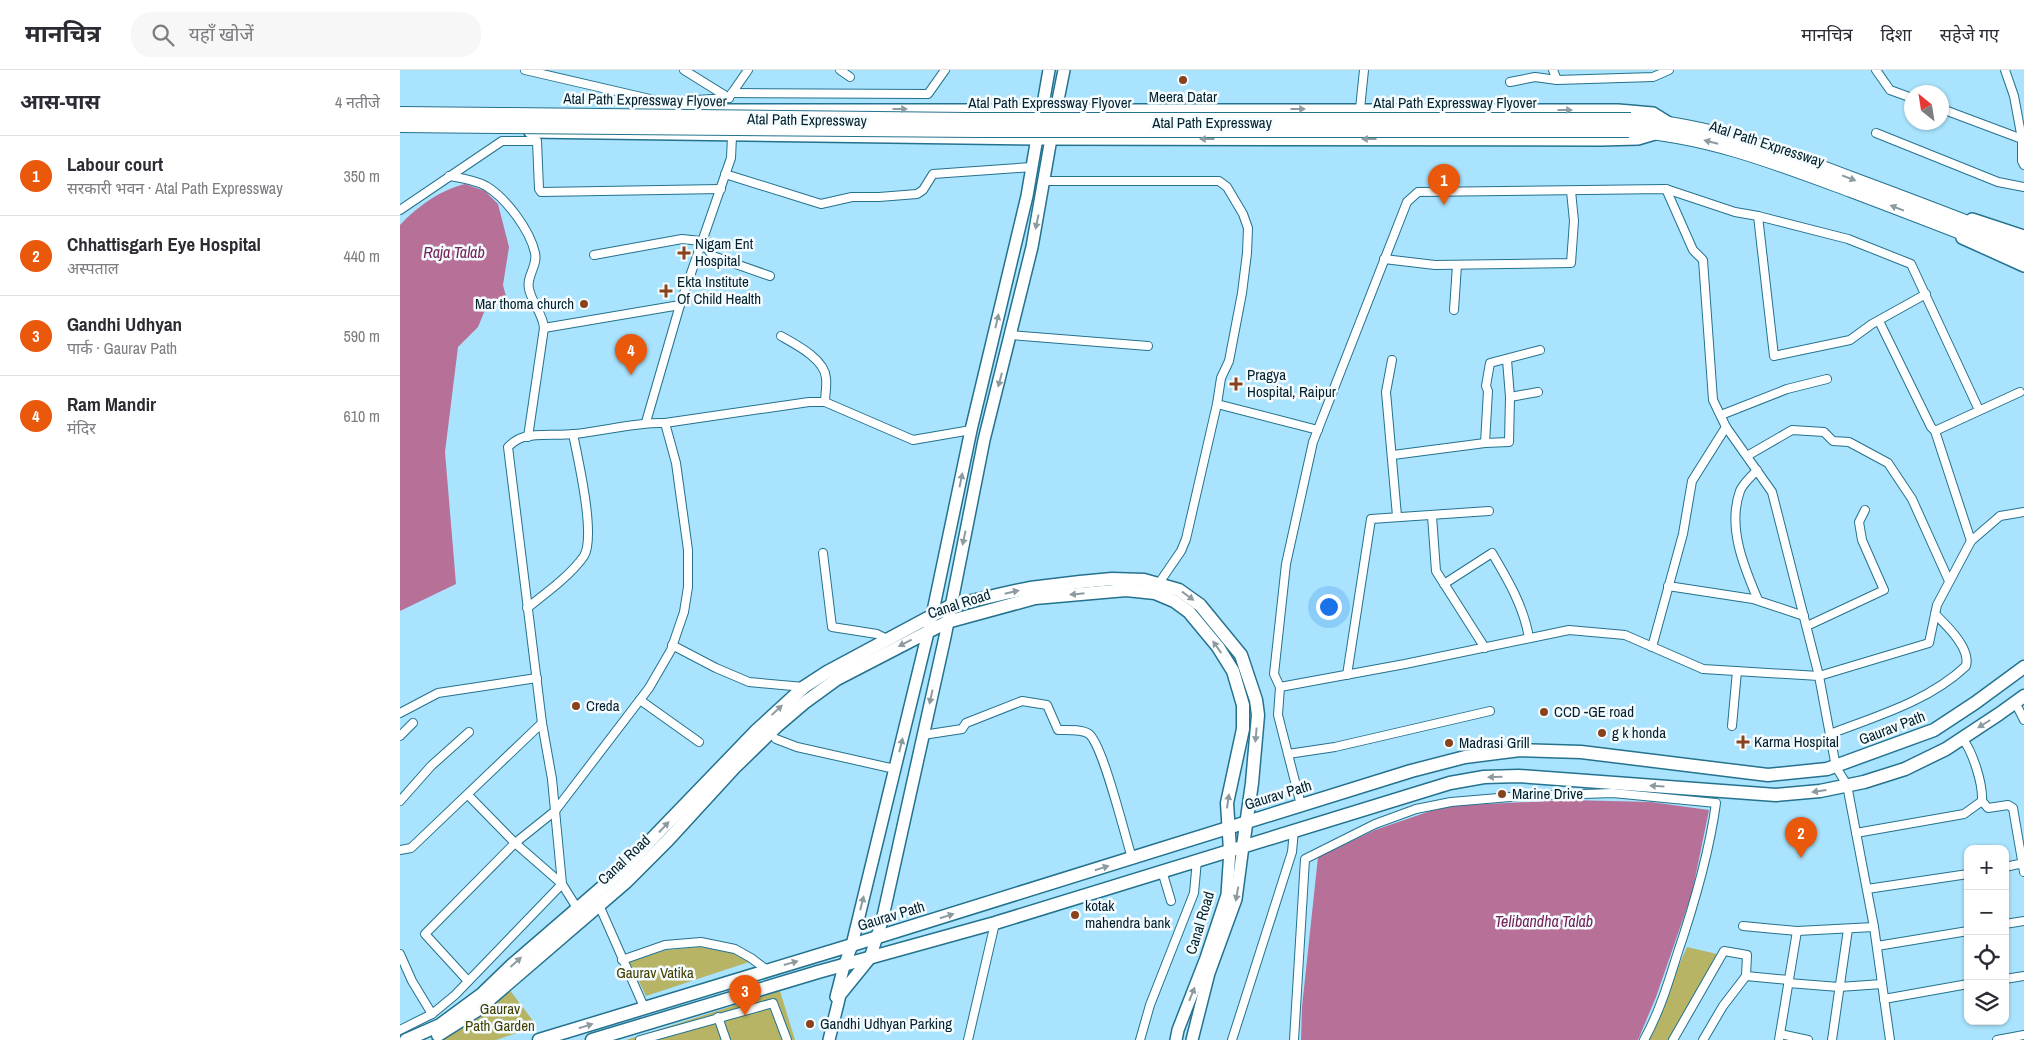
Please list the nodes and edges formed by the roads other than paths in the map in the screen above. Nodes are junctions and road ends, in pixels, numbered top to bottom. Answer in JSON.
{"nodes":[{"id":1,"x":525,"y":70,"type":"edge"},
{"id":2,"x":684,"y":70,"type":"edge"},
{"id":3,"x":748,"y":70,"type":"edge"},
{"id":4,"x":840,"y":70,"type":"edge"},
{"id":5,"x":945,"y":70,"type":"edge"},
{"id":6,"x":1049,"y":70,"type":"edge"},
{"id":7,"x":1064,"y":70,"type":"edge"},
{"id":8,"x":1364,"y":70,"type":"edge"},
{"id":9,"x":1552,"y":70,"type":"edge"},
{"id":10,"x":1669,"y":70,"type":"edge"},
{"id":11,"x":1876,"y":70,"type":"edge"},
{"id":12,"x":2005,"y":70,"type":"edge"},
{"id":13,"x":850,"y":77,"type":"dead end"},
{"id":14,"x":1557,"y":80,"type":"junction"},
{"id":15,"x":1510,"y":82,"type":"dead end"},
{"id":16,"x":730,"y":95,"type":"junction"},
{"id":17,"x":1904,"y":95,"type":"edge"},
{"id":18,"x":1043,"y":109,"type":"junction"},
{"id":19,"x":1056,"y":109,"type":"junction"},
{"id":20,"x":1360,"y":110,"type":"junction"},
{"id":21,"x":1949,"y":113,"type":"edge"},
{"id":22,"x":400,"y":114,"type":"edge"},
{"id":23,"x":430,"y":120,"type":"junction"},
{"id":24,"x":400,"y":125,"type":"edge"},
{"id":25,"x":1666,"y":128,"type":"junction"},
{"id":26,"x":1876,"y":133,"type":"dead end"},
{"id":27,"x":732,"y":136,"type":"junction"},
{"id":28,"x":1037,"y":139,"type":"junction"},
{"id":29,"x":1051,"y":139,"type":"junction"},
{"id":30,"x":2022,"y":140,"type":"junction"},
{"id":31,"x":2023,"y":162,"type":"edge"},
{"id":32,"x":1032,"y":167,"type":"junction"},
{"id":33,"x":725,"y":174,"type":"junction"},
{"id":34,"x":449,"y":176,"type":"junction"},
{"id":35,"x":1044,"y":181,"type":"junction"},
{"id":36,"x":2024,"y":187,"type":"edge"},
{"id":37,"x":720,"y":189,"type":"junction"},
{"id":38,"x":1666,"y":189,"type":"junction"},
{"id":39,"x":1571,"y":191,"type":"junction"},
{"id":40,"x":1027,"y":196,"type":"junction"},
{"id":41,"x":1042,"y":198,"type":"junction"},
{"id":42,"x":400,"y":210,"type":"edge"},
{"id":43,"x":1929,"y":214,"type":"junction"},
{"id":44,"x":1758,"y":216,"type":"junction"},
{"id":45,"x":1978,"y":233,"type":"junction"},
{"id":46,"x":2024,"y":236,"type":"edge"},
{"id":47,"x":702,"y":242,"type":"junction"},
{"id":48,"x":2024,"y":245,"type":"edge"},
{"id":49,"x":594,"y":255,"type":"dead end"},
{"id":50,"x":2024,"y":257,"type":"edge"},
{"id":51,"x":1384,"y":259,"type":"junction"},
{"id":52,"x":1457,"y":265,"type":"junction"},
{"id":53,"x":2024,"y":266,"type":"edge"},
{"id":54,"x":770,"y":276,"type":"dead end"},
{"id":55,"x":1926,"y":294,"type":"junction"},
{"id":56,"x":680,"y":305,"type":"junction"},
{"id":57,"x":1454,"y":310,"type":"dead end"},
{"id":58,"x":1880,"y":322,"type":"junction"},
{"id":59,"x":544,"y":328,"type":"junction"},
{"id":60,"x":1011,"y":335,"type":"junction"},
{"id":61,"x":781,"y":336,"type":"dead end"},
{"id":62,"x":1148,"y":346,"type":"dead end"},
{"id":63,"x":1540,"y":350,"type":"dead end"},
{"id":64,"x":1392,"y":360,"type":"dead end"},
{"id":65,"x":1507,"y":360,"type":"junction"},
{"id":66,"x":1828,"y":379,"type":"dead end"},
{"id":67,"x":1538,"y":392,"type":"dead end"},
{"id":68,"x":2020,"y":392,"type":"dead end"},
{"id":69,"x":1510,"y":397,"type":"junction"},
{"id":70,"x":825,"y":402,"type":"junction"},
{"id":71,"x":1217,"y":404,"type":"junction"},
{"id":72,"x":1979,"y":410,"type":"junction"},
{"id":73,"x":1721,"y":416,"type":"junction"},
{"id":74,"x":646,"y":422,"type":"junction"},
{"id":75,"x":665,"y":423,"type":"junction"},
{"id":76,"x":1726,"y":427,"type":"junction"},
{"id":77,"x":972,"y":430,"type":"junction"},
{"id":78,"x":1318,"y":430,"type":"junction"},
{"id":79,"x":1935,"y":431,"type":"junction"},
{"id":80,"x":573,"y":434,"type":"junction"},
{"id":81,"x":528,"y":437,"type":"junction"},
{"id":82,"x":1485,"y":443,"type":"junction"},
{"id":83,"x":1393,"y":455,"type":"junction"},
{"id":84,"x":1747,"y":456,"type":"junction"},
{"id":85,"x":1757,"y":470,"type":"junction"},
{"id":86,"x":1865,"y":510,"type":"dead end"},
{"id":87,"x":1489,"y":511,"type":"dead end"},
{"id":88,"x":2024,"y":512,"type":"edge"},
{"id":89,"x":1397,"y":516,"type":"junction"},
{"id":90,"x":1432,"y":516,"type":"junction"},
{"id":91,"x":1971,"y":541,"type":"junction"},
{"id":92,"x":823,"y":553,"type":"dead end"},
{"id":93,"x":1949,"y":581,"type":"junction"},
{"id":94,"x":1444,"y":584,"type":"junction"},
{"id":95,"x":1668,"y":586,"type":"junction"},
{"id":96,"x":1157,"y":588,"type":"junction"},
{"id":97,"x":1758,"y":600,"type":"junction"},
{"id":98,"x":950,"y":606,"type":"junction"},
{"id":99,"x":527,"y":608,"type":"junction"},
{"id":100,"x":1935,"y":614,"type":"junction"},
{"id":101,"x":932,"y":616,"type":"junction"},
{"id":102,"x":1804,"y":616,"type":"junction"},
{"id":103,"x":947,"y":622,"type":"junction"},
{"id":104,"x":1806,"y":626,"type":"junction"},
{"id":105,"x":929,"y":630,"type":"junction"},
{"id":106,"x":1529,"y":638,"type":"junction"},
{"id":107,"x":887,"y":639,"type":"junction"},
{"id":108,"x":672,"y":645,"type":"junction"},
{"id":109,"x":1652,"y":647,"type":"junction"},
{"id":110,"x":1485,"y":648,"type":"junction"},
{"id":111,"x":2024,"y":666,"type":"edge"},
{"id":112,"x":1737,"y":671,"type":"junction"},
{"id":113,"x":1346,"y":675,"type":"junction"},
{"id":114,"x":1819,"y":676,"type":"junction"},
{"id":115,"x":536,"y":678,"type":"junction"},
{"id":116,"x":1280,"y":686,"type":"junction"},
{"id":117,"x":804,"y":687,"type":"junction"},
{"id":118,"x":2020,"y":699,"type":"edge"},
{"id":119,"x":640,"y":700,"type":"junction"},
{"id":120,"x":1490,"y":711,"type":"dead end"},
{"id":121,"x":400,"y":713,"type":"edge"},
{"id":122,"x":2024,"y":720,"type":"edge"},
{"id":123,"x":413,"y":723,"type":"dead end"},
{"id":124,"x":542,"y":724,"type":"junction"},
{"id":125,"x":1732,"y":726,"type":"dead end"},
{"id":126,"x":469,"y":732,"type":"dead end"},
{"id":127,"x":1830,"y":734,"type":"junction"},
{"id":128,"x":400,"y":736,"type":"edge"},
{"id":129,"x":923,"y":736,"type":"junction"},
{"id":130,"x":1962,"y":738,"type":"junction"},
{"id":131,"x":776,"y":739,"type":"dead end"},
{"id":132,"x":699,"y":742,"type":"dead end"},
{"id":133,"x":1288,"y":754,"type":"junction"},
{"id":134,"x":1836,"y":767,"type":"junction"},
{"id":135,"x":895,"y":769,"type":"junction"},
{"id":136,"x":1847,"y":785,"type":"junction"},
{"id":137,"x":468,"y":795,"type":"junction"},
{"id":138,"x":400,"y":801,"type":"edge"},
{"id":139,"x":1982,"y":801,"type":"junction"},
{"id":140,"x":1301,"y":805,"type":"junction"},
{"id":141,"x":555,"y":811,"type":"junction"},
{"id":142,"x":1247,"y":822,"type":"junction"},
{"id":143,"x":1228,"y":828,"type":"junction"},
{"id":144,"x":1294,"y":830,"type":"junction"},
{"id":145,"x":1856,"y":833,"type":"junction"},
{"id":146,"x":515,"y":843,"type":"junction"},
{"id":147,"x":1243,"y":846,"type":"junction"},
{"id":148,"x":400,"y":850,"type":"edge"},
{"id":149,"x":1230,"y":850,"type":"junction"},
{"id":150,"x":1132,"y":858,"type":"junction"},
{"id":151,"x":1196,"y":860,"type":"junction"},
{"id":152,"x":2024,"y":863,"type":"edge"},
{"id":153,"x":2009,"y":865,"type":"edge"},
{"id":154,"x":1162,"y":871,"type":"junction"},
{"id":155,"x":2024,"y":872,"type":"edge"},
{"id":156,"x":1964,"y":875,"type":"edge"},
{"id":157,"x":562,"y":884,"type":"junction"},
{"id":158,"x":1867,"y":889,"type":"junction"},
{"id":159,"x":1171,"y":901,"type":"dead end"},
{"id":160,"x":599,"y":905,"type":"junction"},
{"id":161,"x":578,"y":908,"type":"junction"},
{"id":162,"x":2024,"y":921,"type":"edge"},
{"id":163,"x":995,"y":923,"type":"junction"},
{"id":164,"x":2009,"y":923,"type":"edge"},
{"id":165,"x":1743,"y":926,"type":"dead end"},
{"id":166,"x":1874,"y":927,"type":"junction"},
{"id":167,"x":1848,"y":929,"type":"junction"},
{"id":168,"x":1797,"y":931,"type":"junction"},
{"id":169,"x":1964,"y":931,"type":"edge"},
{"id":170,"x":876,"y":937,"type":"junction"},
{"id":171,"x":852,"y":945,"type":"junction"},
{"id":172,"x":1877,"y":946,"type":"junction"},
{"id":173,"x":400,"y":954,"type":"edge"},
{"id":174,"x":870,"y":958,"type":"junction"},
{"id":175,"x":622,"y":960,"type":"junction"},
{"id":176,"x":844,"y":966,"type":"junction"},
{"id":177,"x":767,"y":970,"type":"junction"},
{"id":178,"x":1746,"y":976,"type":"junction"},
{"id":179,"x":2024,"y":976,"type":"edge"},
{"id":180,"x":2009,"y":978,"type":"edge"},
{"id":181,"x":468,"y":981,"type":"junction"},
{"id":182,"x":1789,"y":982,"type":"junction"},
{"id":183,"x":1882,"y":984,"type":"junction"},
{"id":184,"x":1964,"y":985,"type":"edge"},
{"id":185,"x":1839,"y":987,"type":"junction"},
{"id":186,"x":1884,"y":999,"type":"junction"},
{"id":187,"x":644,"y":1007,"type":"junction"},
{"id":188,"x":432,"y":1014,"type":"junction"},
{"id":189,"x":718,"y":1017,"type":"junction"},
{"id":190,"x":400,"y":1030,"type":"edge"},
{"id":191,"x":2024,"y":1035,"type":"edge"},
{"id":192,"x":1780,"y":1037,"type":"edge"},
{"id":193,"x":648,"y":1039,"type":"edge"},
{"id":194,"x":406,"y":1040,"type":"edge"},
{"id":195,"x":426,"y":1040,"type":"edge"},
{"id":196,"x":539,"y":1040,"type":"edge"},
{"id":197,"x":592,"y":1040,"type":"edge"},
{"id":198,"x":726,"y":1040,"type":"edge"},
{"id":199,"x":786,"y":1040,"type":"edge"},
{"id":200,"x":825,"y":1040,"type":"edge"},
{"id":201,"x":829,"y":1040,"type":"edge"},
{"id":202,"x":968,"y":1040,"type":"edge"},
{"id":203,"x":1140,"y":1040,"type":"edge"},
{"id":204,"x":1176,"y":1040,"type":"edge"},
{"id":205,"x":1192,"y":1040,"type":"edge"},
{"id":206,"x":1232,"y":1040,"type":"edge"},
{"id":207,"x":1294,"y":1040,"type":"edge"},
{"id":208,"x":1644,"y":1040,"type":"edge"},
{"id":209,"x":1673,"y":1040,"type":"edge"},
{"id":210,"x":1703,"y":1040,"type":"edge"},
{"id":211,"x":1808,"y":1040,"type":"edge"},
{"id":212,"x":1832,"y":1040,"type":"edge"},
{"id":213,"x":1890,"y":1040,"type":"edge"},
{"id":214,"x":1997,"y":1040,"type":"edge"}],
"edges":[{"from":1,"to":16,"type":"street"},
{"from":2,"to":16,"type":"street"},
{"from":3,"to":16,"type":"street"},
{"from":4,"to":13,"type":"street"},
{"from":5,"to":16,"type":"street"},
{"from":6,"to":18,"type":"street"},
{"from":7,"to":19,"type":"street"},
{"from":8,"to":20,"type":"street"},
{"from":9,"to":14,"type":"street"},
{"from":10,"to":14,"type":"street"},
{"from":11,"to":17,"type":"street"},
{"from":12,"to":30,"type":"street"},
{"from":14,"to":15,"type":"street"},
{"from":18,"to":19,"type":"street","name":"Atal Path Expressway"},
{"from":23,"to":18,"type":"street","name":"Atal Path Expressway","one_way":true},
{"from":18,"to":28,"type":"street"},
{"from":19,"to":20,"type":"street","name":"Atal Path Expressway","one_way":true},
{"from":19,"to":29,"type":"street"},
{"from":20,"to":25,"type":"street","name":"Atal Path Expressway","one_way":true},
{"from":21,"to":30,"type":"street"},
{"from":22,"to":23,"type":"highway"},
{"from":23,"to":24,"type":"highway"},
{"from":23,"to":25,"type":"highway","name":"Atal Path Expressway Flyover","bridge":true},
{"from":23,"to":27,"type":"street","name":"Atal Path Expressway"},
{"from":25,"to":29,"type":"street","name":"Atal Path Expressway","one_way":true},
{"from":25,"to":43,"type":"highway","name":"Atal Path Expressway"},
{"from":26,"to":36,"type":"street"},
{"from":27,"to":28,"type":"street","name":"Atal Path Expressway"},
{"from":27,"to":33,"type":"street"},
{"from":28,"to":29,"type":"street","name":"Atal Path Expressway"},
{"from":28,"to":32,"type":"street"},
{"from":29,"to":35,"type":"street"},
{"from":30,"to":31,"type":"street"},
{"from":32,"to":33,"type":"street"},
{"from":32,"to":40,"type":"street"},
{"from":33,"to":37,"type":"street"},
{"from":34,"to":37,"type":"street"},
{"from":34,"to":42,"type":"street"},
{"from":34,"to":59,"type":"street"},
{"from":35,"to":41,"type":"street"},
{"from":35,"to":71,"type":"street"},
{"from":37,"to":47,"type":"street"},
{"from":38,"to":39,"type":"street"},
{"from":38,"to":44,"type":"street"},
{"from":38,"to":73,"type":"street"},
{"from":39,"to":51,"type":"street"},
{"from":39,"to":52,"type":"street"},
{"from":40,"to":41,"type":"street"},
{"from":77,"to":40,"type":"street","one_way":true},
{"from":41,"to":60,"type":"street","one_way":true},
{"from":43,"to":45,"type":"highway","name":"Atal Path Expressway"},
{"from":43,"to":46,"type":"street"},
{"from":43,"to":53,"type":"street"},
{"from":44,"to":55,"type":"street"},
{"from":44,"to":58,"type":"street"},
{"from":45,"to":48,"type":"highway"},
{"from":45,"to":50,"type":"highway"},
{"from":47,"to":49,"type":"street"},
{"from":47,"to":54,"type":"street"},
{"from":47,"to":56,"type":"street"},
{"from":51,"to":52,"type":"street"},
{"from":51,"to":78,"type":"street"},
{"from":52,"to":57,"type":"street"},
{"from":55,"to":58,"type":"street"},
{"from":55,"to":72,"type":"street"},
{"from":56,"to":59,"type":"street"},
{"from":56,"to":74,"type":"street"},
{"from":58,"to":79,"type":"street"},
{"from":59,"to":81,"type":"street"},
{"from":60,"to":62,"type":"street"},
{"from":60,"to":98,"type":"street","one_way":true},
{"from":61,"to":70,"type":"street"},
{"from":63,"to":65,"type":"street"},
{"from":64,"to":83,"type":"street"},
{"from":65,"to":69,"type":"street"},
{"from":65,"to":82,"type":"street"},
{"from":66,"to":73,"type":"street"},
{"from":67,"to":69,"type":"street"},
{"from":68,"to":72,"type":"street"},
{"from":69,"to":82,"type":"street"},
{"from":70,"to":75,"type":"street"},
{"from":70,"to":77,"type":"street"},
{"from":71,"to":78,"type":"street"},
{"from":71,"to":96,"type":"street"},
{"from":72,"to":79,"type":"street"},
{"from":73,"to":76,"type":"street"},
{"from":74,"to":75,"type":"street"},
{"from":74,"to":80,"type":"street"},
{"from":75,"to":108,"type":"street"},
{"from":76,"to":84,"type":"street"},
{"from":76,"to":95,"type":"street"},
{"from":101,"to":77,"type":"street","one_way":true},
{"from":78,"to":116,"type":"street"},
{"from":79,"to":91,"type":"street"},
{"from":80,"to":81,"type":"street"},
{"from":80,"to":99,"type":"street"},
{"from":81,"to":99,"type":"street"},
{"from":82,"to":83,"type":"street"},
{"from":83,"to":89,"type":"street"},
{"from":84,"to":85,"type":"street"},
{"from":84,"to":93,"type":"street"},
{"from":85,"to":97,"type":"street"},
{"from":85,"to":102,"type":"street"},
{"from":86,"to":104,"type":"street"},
{"from":87,"to":90,"type":"street"},
{"from":88,"to":91,"type":"street"},
{"from":89,"to":90,"type":"street"},
{"from":89,"to":113,"type":"street"},
{"from":90,"to":94,"type":"street"},
{"from":91,"to":93,"type":"street"},
{"from":92,"to":107,"type":"street"},
{"from":93,"to":100,"type":"street"},
{"from":94,"to":106,"type":"street"},
{"from":94,"to":110,"type":"street"},
{"from":95,"to":97,"type":"street"},
{"from":95,"to":109,"type":"street"},
{"from":98,"to":96,"type":"main road","one_way":true},
{"from":96,"to":103,"type":"main road","name":"Canal Road","one_way":true},
{"from":96,"to":142,"type":"main road","one_way":true},
{"from":143,"to":96,"type":"main road","name":"Canal Road","one_way":true},
{"from":97,"to":102,"type":"street"},
{"from":98,"to":101,"type":"main road"},
{"from":98,"to":103,"type":"street"},
{"from":99,"to":115,"type":"street"},
{"from":100,"to":114,"type":"street"},
{"from":100,"to":127,"type":"street"},
{"from":101,"to":105,"type":"street"},
{"from":101,"to":107,"type":"main road"},
{"from":102,"to":104,"type":"street"},
{"from":103,"to":105,"type":"main road","name":"Canal Road"},
{"from":103,"to":129,"type":"street","one_way":true},
{"from":104,"to":114,"type":"street"},
{"from":135,"to":105,"type":"street","one_way":true},
{"from":105,"to":160,"type":"main road","name":"Canal Road","one_way":true},
{"from":106,"to":109,"type":"street"},
{"from":106,"to":110,"type":"street"},
{"from":107,"to":117,"type":"main road"},
{"from":108,"to":117,"type":"street"},
{"from":108,"to":119,"type":"street"},
{"from":109,"to":112,"type":"street"},
{"from":110,"to":113,"type":"street"},
{"from":111,"to":134,"type":"main road","name":"Gaurav Path"},
{"from":112,"to":114,"type":"street"},
{"from":112,"to":125,"type":"street"},
{"from":113,"to":116,"type":"street"},
{"from":114,"to":127,"type":"street"},
{"from":115,"to":121,"type":"street"},
{"from":115,"to":124,"type":"street"},
{"from":116,"to":133,"type":"street"},
{"from":161,"to":117,"type":"main road","one_way":true},
{"from":118,"to":122,"type":"street"},
{"from":118,"to":130,"type":"main road","one_way":true},
{"from":119,"to":132,"type":"street"},
{"from":119,"to":141,"type":"street"},
{"from":120,"to":133,"type":"street"},
{"from":123,"to":128,"type":"street"},
{"from":124,"to":137,"type":"street"},
{"from":124,"to":141,"type":"street"},
{"from":126,"to":138,"type":"street"},
{"from":127,"to":134,"type":"street"},
{"from":129,"to":150,"type":"street"},
{"from":129,"to":170,"type":"street"},
{"from":130,"to":136,"type":"main road"},
{"from":130,"to":139,"type":"street"},
{"from":131,"to":135,"type":"street"},
{"from":133,"to":140,"type":"street"},
{"from":134,"to":136,"type":"street"},
{"from":134,"to":140,"type":"main road","name":"Gaurav Path"},
{"from":171,"to":135,"type":"street","one_way":true},
{"from":136,"to":144,"type":"main road","one_way":true},
{"from":136,"to":145,"type":"street"},
{"from":137,"to":146,"type":"street"},
{"from":137,"to":148,"type":"street"},
{"from":139,"to":145,"type":"street"},
{"from":139,"to":152,"type":"street"},
{"from":140,"to":142,"type":"main road","name":"Gaurav Path"},
{"from":141,"to":146,"type":"street"},
{"from":141,"to":157,"type":"street"},
{"from":142,"to":143,"type":"main road","name":"Gaurav Path"},
{"from":142,"to":147,"type":"main road"},
{"from":143,"to":149,"type":"main road","name":"Canal Road"},
{"from":143,"to":150,"type":"main road","name":"Gaurav Path"},
{"from":144,"to":147,"type":"main road"},
{"from":144,"to":206,"type":"street"},
{"from":145,"to":158,"type":"street"},
{"from":146,"to":157,"type":"street"},
{"from":146,"to":181,"type":"street"},
{"from":147,"to":149,"type":"main road"},
{"from":147,"to":205,"type":"street","name":"Canal Road","one_way":true},
{"from":149,"to":151,"type":"main road"},
{"from":204,"to":149,"type":"street","name":"Canal Road","one_way":true},
{"from":170,"to":150,"type":"main road","name":"Gaurav Path","one_way":true},
{"from":151,"to":154,"type":"main road"},
{"from":151,"to":203,"type":"street"},
{"from":152,"to":153,"type":"street"},
{"from":152,"to":155,"type":"street"},
{"from":154,"to":159,"type":"street"},
{"from":154,"to":163,"type":"main road"},
{"from":156,"to":158,"type":"street"},
{"from":157,"to":161,"type":"street"},
{"from":157,"to":181,"type":"street"},
{"from":158,"to":166,"type":"street"},
{"from":160,"to":161,"type":"street"},
{"from":160,"to":175,"type":"street"},
{"from":160,"to":195,"type":"main road","name":"Canal Road"},
{"from":194,"to":161,"type":"main road","one_way":true},
{"from":162,"to":164,"type":"street"},
{"from":163,"to":174,"type":"main road"},
{"from":163,"to":202,"type":"street"},
{"from":165,"to":168,"type":"street"},
{"from":166,"to":167,"type":"street"},
{"from":166,"to":172,"type":"street"},
{"from":167,"to":168,"type":"street"},
{"from":167,"to":185,"type":"street"},
{"from":168,"to":182,"type":"street"},
{"from":169,"to":172,"type":"street"},
{"from":170,"to":171,"type":"main road","name":"Gaurav Path"},
{"from":170,"to":174,"type":"street"},
{"from":171,"to":176,"type":"street"},
{"from":177,"to":171,"type":"main road","name":"Gaurav Path","one_way":true},
{"from":172,"to":183,"type":"street"},
{"from":173,"to":188,"type":"street"},
{"from":174,"to":176,"type":"main road"},
{"from":174,"to":201,"type":"street"},
{"from":175,"to":177,"type":"street"},
{"from":175,"to":187,"type":"street"},
{"from":176,"to":197,"type":"main road"},
{"from":176,"to":200,"type":"street"},
{"from":177,"to":187,"type":"main road","name":"Gaurav Path"},
{"from":178,"to":182,"type":"street"},
{"from":178,"to":209,"type":"street"},
{"from":178,"to":210,"type":"street"},
{"from":179,"to":180,"type":"street"},
{"from":181,"to":188,"type":"street"},
{"from":182,"to":185,"type":"street"},
{"from":182,"to":192,"type":"street"},
{"from":183,"to":185,"type":"street"},
{"from":183,"to":186,"type":"street"},
{"from":184,"to":186,"type":"street"},
{"from":185,"to":212,"type":"street"},
{"from":186,"to":213,"type":"street"},
{"from":196,"to":187,"type":"main road","name":"Gaurav Path","one_way":true},
{"from":188,"to":190,"type":"street"},
{"from":189,"to":193,"type":"street"},
{"from":189,"to":198,"type":"street"},
{"from":189,"to":199,"type":"street"},
{"from":191,"to":214,"type":"street"},
{"from":192,"to":211,"type":"street"},
{"from":207,"to":208,"type":"street"}]}
